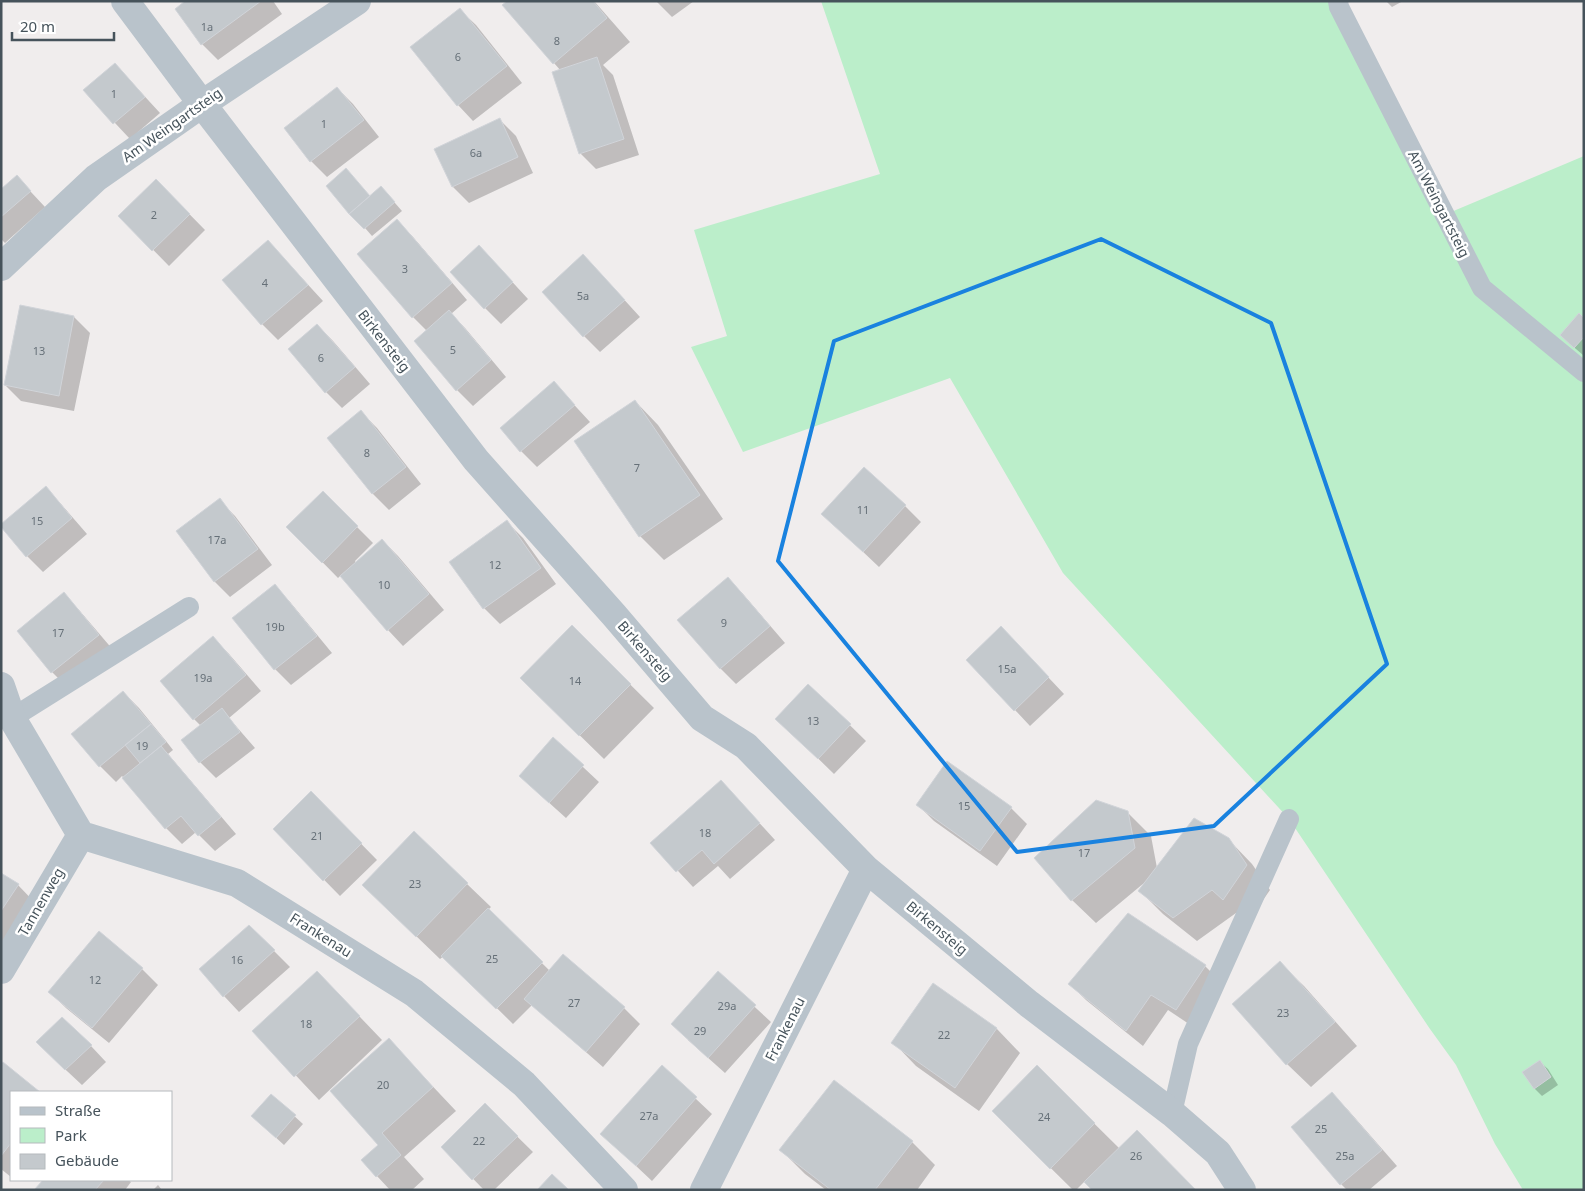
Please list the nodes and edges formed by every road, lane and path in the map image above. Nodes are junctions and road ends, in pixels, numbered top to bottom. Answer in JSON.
{"nodes":[{"id":1,"x":125,"y":1,"type":"edge"},
{"id":2,"x":357,"y":1,"type":"edge"},
{"id":3,"x":1338,"y":1,"type":"edge"},
{"id":4,"x":202,"y":104,"type":"junction"},
{"id":5,"x":1,"y":266,"type":"edge"},
{"id":6,"x":1584,"y":372,"type":"edge"},
{"id":7,"x":189,"y":607,"type":"dead end"},
{"id":8,"x":1,"y":686,"type":"edge"},
{"id":9,"x":12,"y":718,"type":"junction"},
{"id":10,"x":1289,"y":819,"type":"dead end"},
{"id":11,"x":81,"y":834,"type":"junction"},
{"id":12,"x":866,"y":869,"type":"junction"},
{"id":13,"x":1,"y":970,"type":"edge"},
{"id":14,"x":1172,"y":1113,"type":"junction"},
{"id":15,"x":624,"y":1190,"type":"edge"},
{"id":16,"x":704,"y":1190,"type":"edge"},
{"id":17,"x":1242,"y":1190,"type":"edge"}],
"edges":[{"from":1,"to":4,"type":"street","name":"Birkensteig"},
{"from":2,"to":4,"type":"street","name":"Am Weingartsteig"},
{"from":3,"to":6,"type":"lane","name":"Am Weingartsteig"},
{"from":4,"to":5,"type":"street","name":"Am Weingartsteig"},
{"from":4,"to":12,"type":"street","name":"Birkensteig"},
{"from":7,"to":9,"type":"lane"},
{"from":8,"to":9,"type":"street"},
{"from":9,"to":11,"type":"street"},
{"from":10,"to":14,"type":"lane"},
{"from":11,"to":13,"type":"street","name":"Tannenweg"},
{"from":11,"to":15,"type":"street","name":"Frankenau"},
{"from":12,"to":14,"type":"street","name":"Birkensteig"},
{"from":12,"to":16,"type":"street","name":"Frankenau"},
{"from":14,"to":17,"type":"street","name":"Birkensteig"}]}
